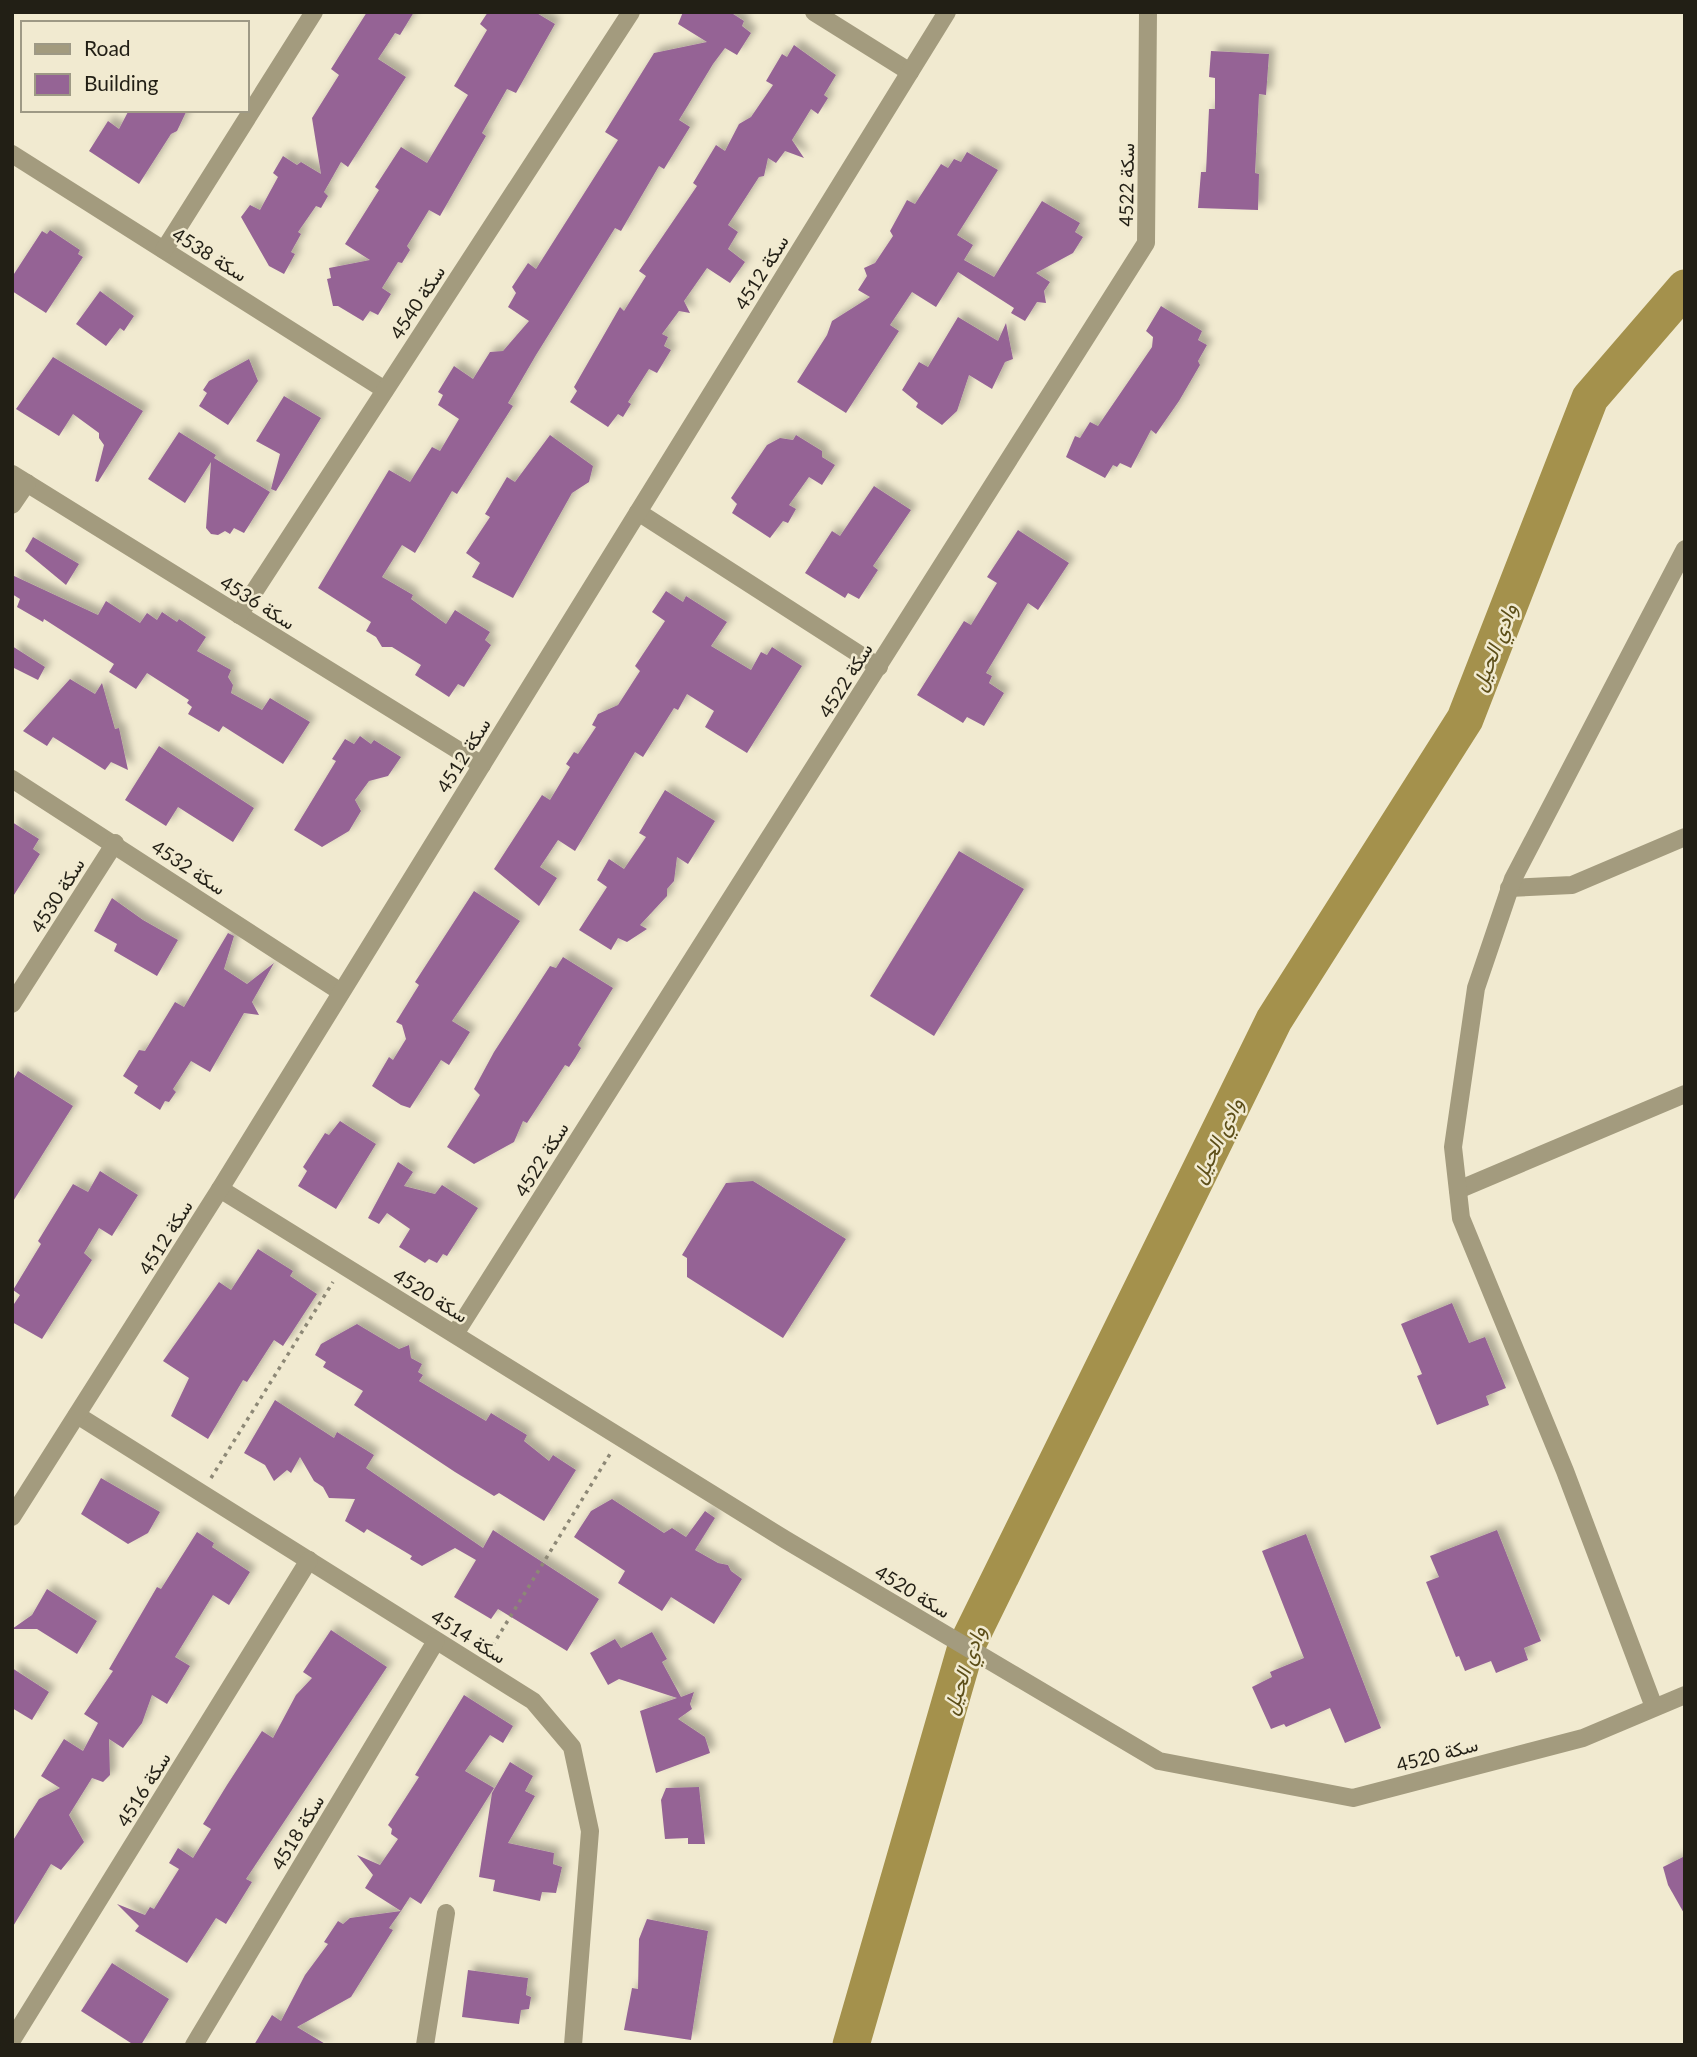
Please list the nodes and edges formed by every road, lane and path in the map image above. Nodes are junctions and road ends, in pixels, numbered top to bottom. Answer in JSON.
{"nodes":[{"id":1,"x":314,"y":12,"type":"edge"},
{"id":2,"x":631,"y":12,"type":"edge"},
{"id":3,"x":814,"y":12,"type":"edge"},
{"id":4,"x":947,"y":12,"type":"edge"},
{"id":5,"x":1149,"y":12,"type":"edge"},
{"id":6,"x":910,"y":72,"type":"junction"},
{"id":7,"x":12,"y":154,"type":"edge"},
{"id":8,"x":164,"y":250,"type":"junction"},
{"id":9,"x":385,"y":390,"type":"junction"},
{"id":10,"x":19,"y":478,"type":"edge"},
{"id":11,"x":12,"y":505,"type":"edge"},
{"id":12,"x":638,"y":512,"type":"junction"},
{"id":13,"x":1685,"y":549,"type":"edge"},
{"id":14,"x":1679,"y":572,"type":"edge"},
{"id":15,"x":239,"y":615,"type":"junction"},
{"id":16,"x":878,"y":667,"type":"junction"},
{"id":17,"x":482,"y":765,"type":"junction"},
{"id":18,"x":12,"y":779,"type":"edge"},
{"id":19,"x":1685,"y":837,"type":"edge"},
{"id":20,"x":114,"y":843,"type":"junction"},
{"id":21,"x":1510,"y":888,"type":"junction"},
{"id":22,"x":341,"y":992,"type":"junction"},
{"id":23,"x":12,"y":1004,"type":"edge"},
{"id":24,"x":1685,"y":1094,"type":"edge"},
{"id":25,"x":220,"y":1189,"type":"junction"},
{"id":26,"x":1458,"y":1190,"type":"junction"},
{"id":27,"x":343,"y":1265,"type":"junction"},
{"id":28,"x":455,"y":1334,"type":"junction"},
{"id":29,"x":77,"y":1415,"type":"junction"},
{"id":30,"x":620,"y":1437,"type":"junction"},
{"id":31,"x":202,"y":1493,"type":"junction"},
{"id":32,"x":12,"y":1517,"type":"edge"},
{"id":33,"x":309,"y":1560,"type":"junction"},
{"id":34,"x":436,"y":1641,"type":"junction"},
{"id":35,"x":479,"y":1667,"type":"junction"},
{"id":36,"x":1685,"y":1695,"type":"edge"},
{"id":37,"x":1654,"y":1707,"type":"junction"},
{"id":38,"x":446,"y":1913,"type":"dead end"},
{"id":39,"x":12,"y":2040,"type":"edge"},
{"id":40,"x":194,"y":2045,"type":"edge"},
{"id":41,"x":425,"y":2045,"type":"edge"},
{"id":42,"x":573,"y":2045,"type":"edge"}],
"edges":[{"from":1,"to":8,"type":"street"},
{"from":2,"to":9,"type":"street","name":"سكة 4540"},
{"from":3,"to":6,"type":"street"},
{"from":4,"to":6,"type":"street","name":"سكة 4512"},
{"from":5,"to":16,"type":"street","name":"سكة 4522"},
{"from":6,"to":12,"type":"street","name":"سكة 4512"},
{"from":7,"to":8,"type":"street","name":"سكة 4538"},
{"from":8,"to":9,"type":"street","name":"سكة 4538"},
{"from":9,"to":15,"type":"street","name":"سكة 4540"},
{"from":10,"to":11,"type":"street"},
{"from":10,"to":15,"type":"street","name":"سكة 4536"},
{"from":12,"to":16,"type":"street"},
{"from":12,"to":17,"type":"street","name":"سكة 4512"},
{"from":13,"to":14,"type":"street"},
{"from":14,"to":21,"type":"street"},
{"from":15,"to":17,"type":"street","name":"سكة 4536"},
{"from":16,"to":28,"type":"street","name":"سكة 4522"},
{"from":17,"to":22,"type":"street","name":"سكة 4512"},
{"from":18,"to":20,"type":"street","name":"سكة 4532"},
{"from":19,"to":21,"type":"street"},
{"from":20,"to":22,"type":"street","name":"سكة 4532"},
{"from":20,"to":23,"type":"street","name":"سكة 4530"},
{"from":21,"to":26,"type":"street"},
{"from":22,"to":25,"type":"street","name":"سكة 4512"},
{"from":24,"to":26,"type":"street"},
{"from":25,"to":27,"type":"street","name":"سكة 4520"},
{"from":25,"to":29,"type":"street","name":"سكة 4512"},
{"from":26,"to":37,"type":"street"},
{"from":27,"to":28,"type":"street","name":"سكة 4520"},
{"from":27,"to":31,"type":"path"},
{"from":28,"to":30,"type":"street","name":"سكة 4520"},
{"from":29,"to":31,"type":"street","name":"سكة 4514"},
{"from":29,"to":32,"type":"street","name":"سكة 4512"},
{"from":30,"to":35,"type":"path"},
{"from":30,"to":37,"type":"street","name":"سكة 4520"},
{"from":31,"to":33,"type":"street","name":"سكة 4514"},
{"from":33,"to":34,"type":"street","name":"سكة 4514"},
{"from":33,"to":39,"type":"street","name":"سكة 4516"},
{"from":34,"to":35,"type":"street","name":"سكة 4514"},
{"from":34,"to":40,"type":"street","name":"سكة 4518"},
{"from":35,"to":42,"type":"street","name":"سكة 4514"},
{"from":36,"to":37,"type":"street","name":"سكة 4520"},
{"from":38,"to":41,"type":"street"}]}
